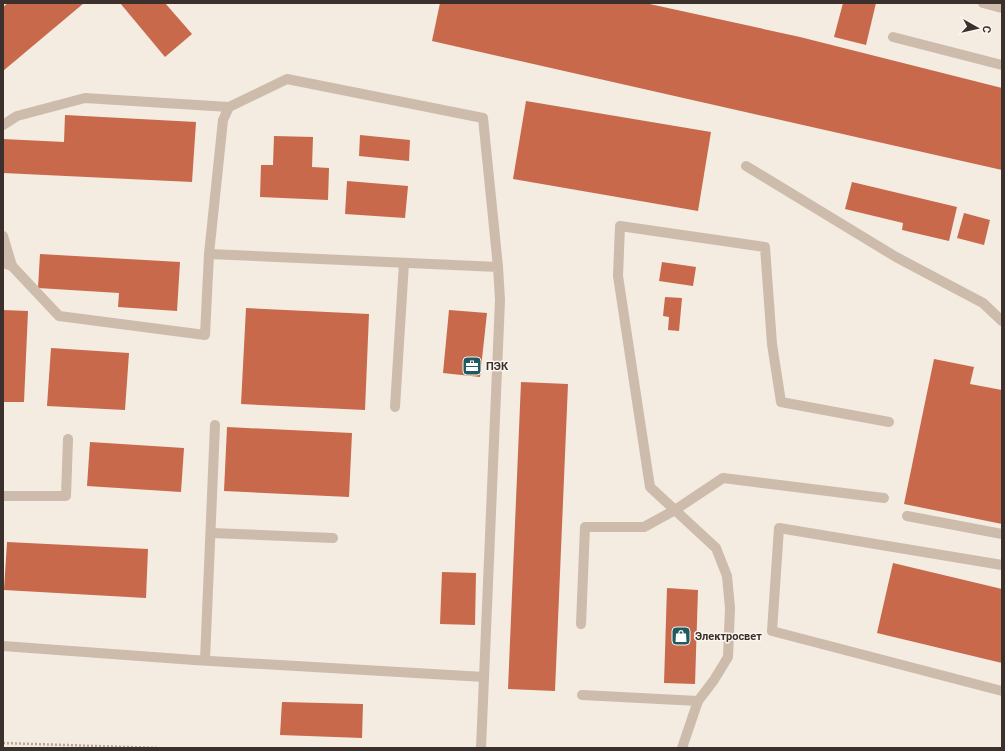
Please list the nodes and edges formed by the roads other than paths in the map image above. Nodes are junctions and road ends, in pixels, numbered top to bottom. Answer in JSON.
{"nodes":[{"id":1,"x":983,"y":3,"type":"edge"},
{"id":2,"x":1002,"y":8,"type":"edge"},
{"id":3,"x":893,"y":37,"type":"dead end"},
{"id":4,"x":1002,"y":65,"type":"edge"},
{"id":5,"x":229,"y":107,"type":"junction"},
{"id":6,"x":3,"y":125,"type":"edge"},
{"id":7,"x":746,"y":166,"type":"dead end"},
{"id":8,"x":3,"y":236,"type":"edge"},
{"id":9,"x":209,"y":254,"type":"junction"},
{"id":10,"x":404,"y":263,"type":"junction"},
{"id":11,"x":8,"y":265,"type":"edge"},
{"id":12,"x":498,"y":267,"type":"junction"},
{"id":13,"x":1002,"y":320,"type":"edge"},
{"id":14,"x":395,"y":406,"type":"dead end"},
{"id":15,"x":889,"y":422,"type":"dead end"},
{"id":16,"x":215,"y":425,"type":"dead end"},
{"id":17,"x":68,"y":439,"type":"dead end"},
{"id":18,"x":3,"y":496,"type":"edge"},
{"id":19,"x":884,"y":498,"type":"dead end"},
{"id":20,"x":675,"y":510,"type":"junction"},
{"id":21,"x":907,"y":516,"type":"dead end"},
{"id":22,"x":210,"y":533,"type":"junction"},
{"id":23,"x":1002,"y":534,"type":"edge"},
{"id":24,"x":333,"y":538,"type":"dead end"},
{"id":25,"x":1002,"y":565,"type":"edge"},
{"id":26,"x":581,"y":624,"type":"dead end"},
{"id":27,"x":3,"y":646,"type":"edge"},
{"id":28,"x":205,"y":660,"type":"junction"},
{"id":29,"x":484,"y":677,"type":"junction"},
{"id":30,"x":1002,"y":691,"type":"edge"},
{"id":31,"x":582,"y":695,"type":"dead end"},
{"id":32,"x":698,"y":701,"type":"junction"},
{"id":33,"x":481,"y":748,"type":"edge"},
{"id":34,"x":682,"y":748,"type":"edge"}],
"edges":[{"from":1,"to":2,"type":"lane"},
{"from":3,"to":4,"type":"lane"},
{"from":5,"to":6,"type":"lane"},
{"from":5,"to":9,"type":"lane"},
{"from":5,"to":12,"type":"lane"},
{"from":7,"to":13,"type":"lane"},
{"from":8,"to":11,"type":"lane"},
{"from":9,"to":10,"type":"lane"},
{"from":9,"to":11,"type":"lane"},
{"from":10,"to":12,"type":"lane"},
{"from":10,"to":14,"type":"lane"},
{"from":12,"to":29,"type":"lane"},
{"from":15,"to":20,"type":"lane"},
{"from":16,"to":22,"type":"lane"},
{"from":17,"to":18,"type":"lane"},
{"from":19,"to":20,"type":"lane"},
{"from":20,"to":26,"type":"lane"},
{"from":20,"to":32,"type":"lane"},
{"from":21,"to":23,"type":"lane"},
{"from":22,"to":24,"type":"lane"},
{"from":22,"to":28,"type":"lane"},
{"from":25,"to":30,"type":"lane"},
{"from":27,"to":28,"type":"lane"},
{"from":28,"to":29,"type":"lane"},
{"from":29,"to":33,"type":"lane"},
{"from":31,"to":32,"type":"lane"},
{"from":32,"to":34,"type":"lane"}]}
